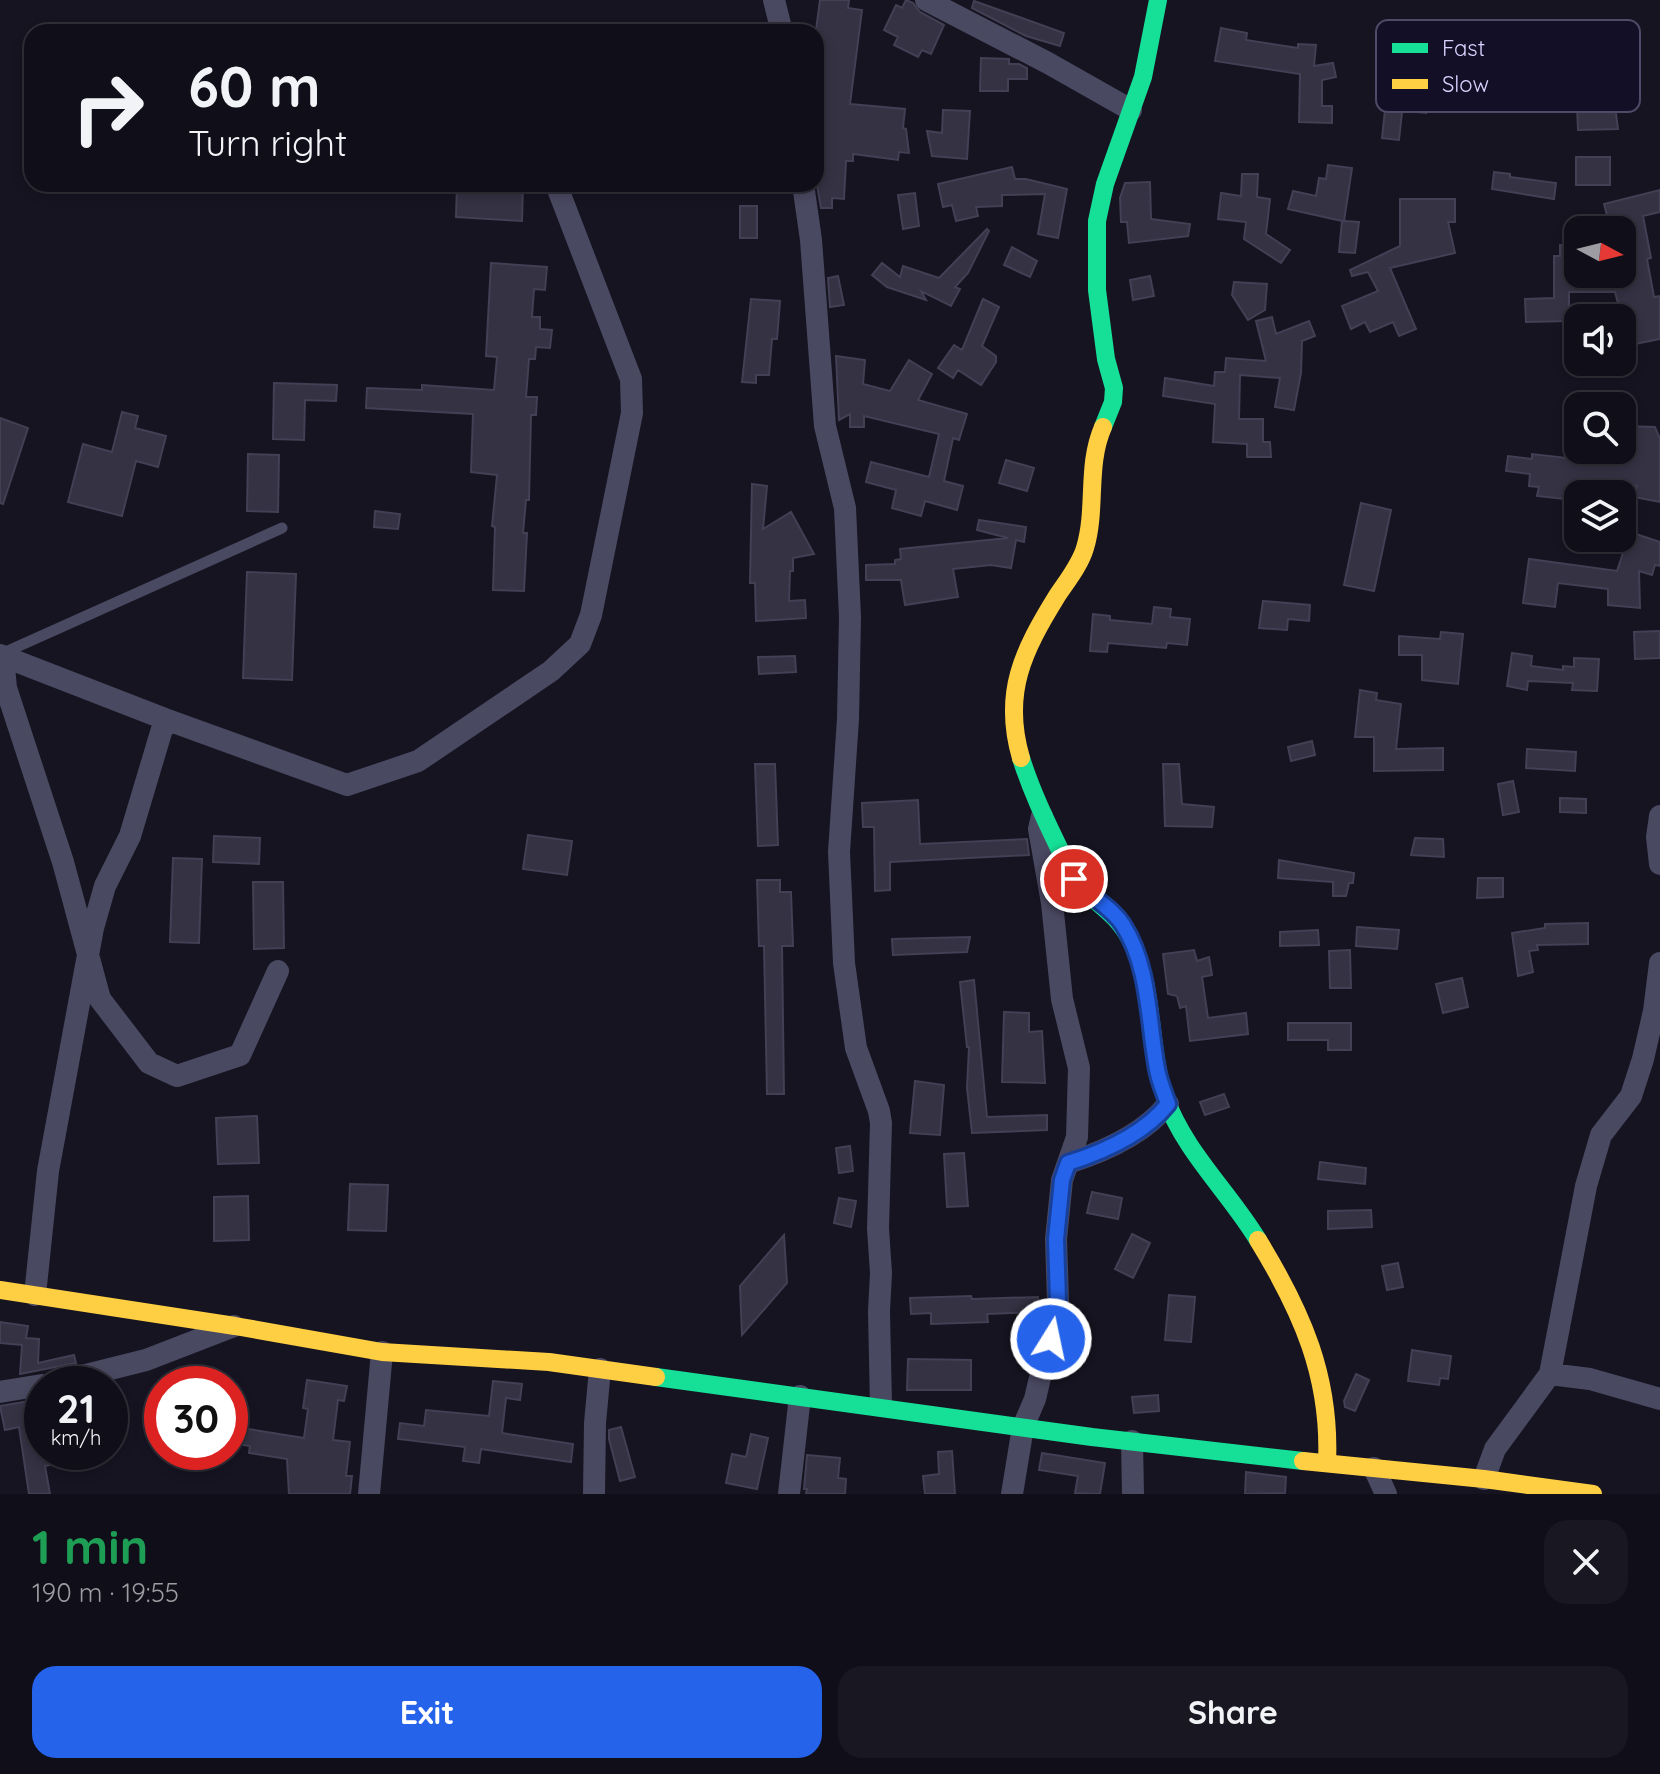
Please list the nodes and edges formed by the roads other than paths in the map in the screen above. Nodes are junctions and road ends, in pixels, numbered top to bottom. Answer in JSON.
{"nodes":[{"id":1,"x":774,"y":0,"type":"edge"},
{"id":2,"x":926,"y":0,"type":"edge"},
{"id":3,"x":1158,"y":0,"type":"edge"},
{"id":4,"x":780,"y":24,"type":"edge"},
{"id":5,"x":1131,"y":110,"type":"junction"},
{"id":6,"x":559,"y":192,"type":"edge"},
{"id":7,"x":804,"y":192,"type":"edge"},
{"id":8,"x":282,"y":528,"type":"dead end"},
{"id":9,"x":1,"y":655,"type":"edge"},
{"id":10,"x":165,"y":719,"type":"junction"},
{"id":11,"x":1043,"y":811,"type":"junction"},
{"id":12,"x":1660,"y":816,"type":"edge"},
{"id":13,"x":1660,"y":864,"type":"edge"},
{"id":14,"x":87,"y":953,"type":"junction"},
{"id":15,"x":1660,"y":963,"type":"edge"},
{"id":16,"x":278,"y":971,"type":"dead end"},
{"id":17,"x":1168,"y":1104,"type":"junction"},
{"id":18,"x":1068,"y":1163,"type":"junction"},
{"id":19,"x":0,"y":1290,"type":"edge"},
{"id":20,"x":35,"y":1295,"type":"junction"},
{"id":21,"x":235,"y":1326,"type":"junction"},
{"id":22,"x":382,"y":1352,"type":"junction"},
{"id":23,"x":122,"y":1366,"type":"edge"},
{"id":24,"x":600,"y":1369,"type":"junction"},
{"id":25,"x":1550,"y":1374,"type":"junction"},
{"id":26,"x":24,"y":1388,"type":"edge"},
{"id":27,"x":0,"y":1392,"type":"edge"},
{"id":28,"x":800,"y":1396,"type":"junction"},
{"id":29,"x":1660,"y":1399,"type":"edge"},
{"id":30,"x":881,"y":1406,"type":"junction"},
{"id":31,"x":1023,"y":1427,"type":"junction"},
{"id":32,"x":1132,"y":1441,"type":"junction"},
{"id":33,"x":1327,"y":1463,"type":"junction"},
{"id":34,"x":1374,"y":1468,"type":"junction"},
{"id":35,"x":1484,"y":1479,"type":"junction"},
{"id":36,"x":369,"y":1494,"type":"edge"},
{"id":37,"x":594,"y":1494,"type":"edge"},
{"id":38,"x":789,"y":1494,"type":"edge"},
{"id":39,"x":1012,"y":1494,"type":"edge"},
{"id":40,"x":1133,"y":1494,"type":"edge"},
{"id":41,"x":1386,"y":1494,"type":"edge"},
{"id":42,"x":1593,"y":1494,"type":"edge"}],
"edges":[{"from":1,"to":4,"type":"street"},
{"from":2,"to":5,"type":"street"},
{"from":3,"to":5,"type":"street"},
{"from":5,"to":11,"type":"street"},
{"from":6,"to":10,"type":"street"},
{"from":7,"to":30,"type":"street"},
{"from":8,"to":9,"type":"lane"},
{"from":9,"to":10,"type":"street"},
{"from":9,"to":14,"type":"street"},
{"from":10,"to":14,"type":"street"},
{"from":11,"to":17,"type":"street"},
{"from":11,"to":18,"type":"street"},
{"from":12,"to":13,"type":"street"},
{"from":14,"to":16,"type":"street"},
{"from":14,"to":20,"type":"street"},
{"from":15,"to":25,"type":"street"},
{"from":17,"to":18,"type":"street"},
{"from":17,"to":33,"type":"street"},
{"from":18,"to":31,"type":"street"},
{"from":19,"to":20,"type":"street"},
{"from":20,"to":21,"type":"street"},
{"from":21,"to":22,"type":"street"},
{"from":21,"to":23,"type":"street"},
{"from":22,"to":24,"type":"street"},
{"from":22,"to":36,"type":"street"},
{"from":24,"to":28,"type":"street"},
{"from":24,"to":37,"type":"street"},
{"from":25,"to":29,"type":"street"},
{"from":25,"to":35,"type":"street"},
{"from":26,"to":27,"type":"street"},
{"from":28,"to":30,"type":"street"},
{"from":28,"to":38,"type":"street"},
{"from":30,"to":31,"type":"street"},
{"from":31,"to":32,"type":"street"},
{"from":31,"to":39,"type":"street"},
{"from":32,"to":33,"type":"street"},
{"from":32,"to":40,"type":"street"},
{"from":33,"to":34,"type":"street"},
{"from":34,"to":35,"type":"street"},
{"from":34,"to":41,"type":"street"},
{"from":35,"to":42,"type":"street"}]}
